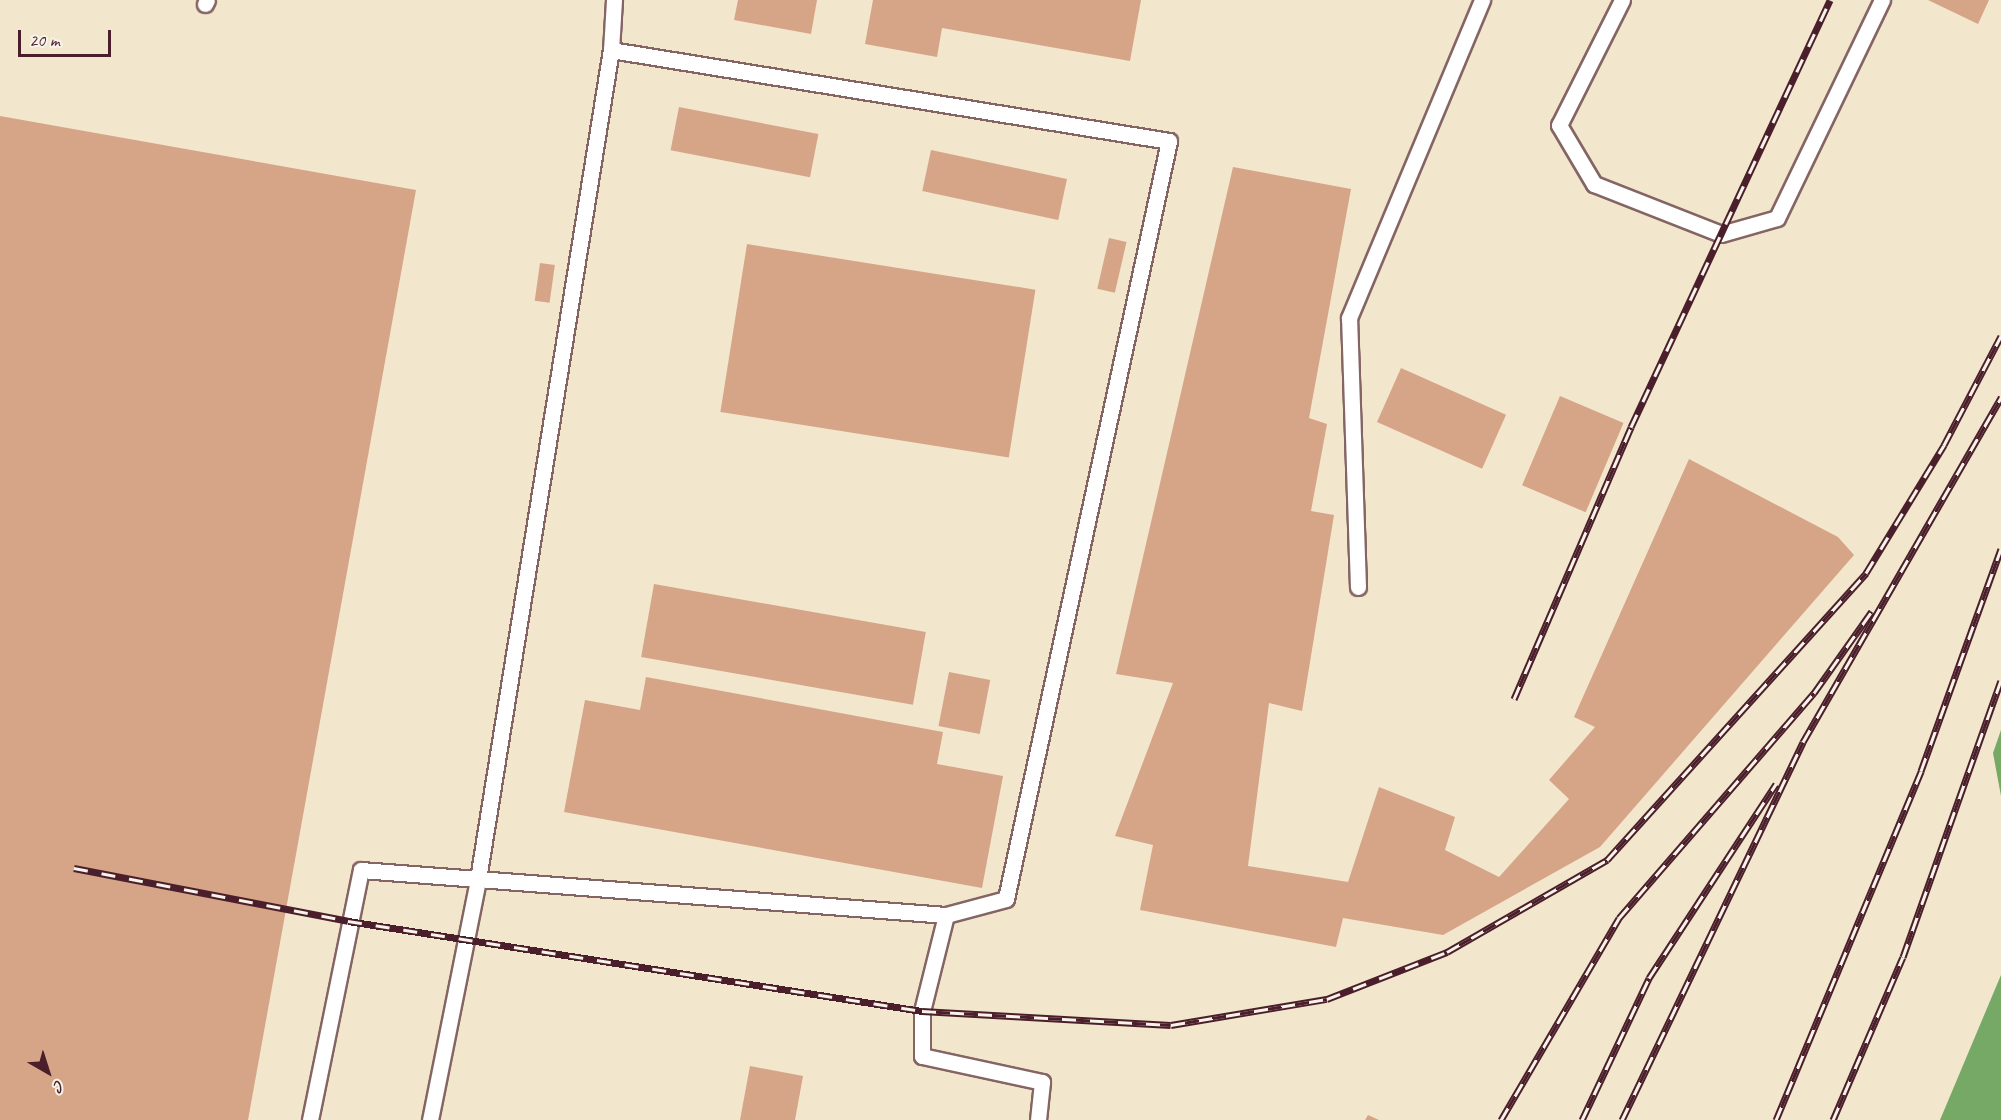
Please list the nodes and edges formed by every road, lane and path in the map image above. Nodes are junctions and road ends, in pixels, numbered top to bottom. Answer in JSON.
{"nodes":[{"id":1,"x":614,"y":0,"type":"edge"},
{"id":2,"x":1482,"y":0,"type":"edge"},
{"id":3,"x":1622,"y":0,"type":"edge"},
{"id":4,"x":1882,"y":0,"type":"edge"},
{"id":5,"x":610,"y":50,"type":"junction"},
{"id":6,"x":1358,"y":587,"type":"dead end"},
{"id":7,"x":478,"y":879,"type":"junction"},
{"id":8,"x":946,"y":915,"type":"junction"},
{"id":9,"x":310,"y":1120,"type":"edge"},
{"id":10,"x":430,"y":1120,"type":"edge"},
{"id":11,"x":1038,"y":1120,"type":"edge"}],
"edges":[{"from":1,"to":5,"type":"lane"},
{"from":2,"to":6,"type":"lane"},
{"from":3,"to":4,"type":"lane"},
{"from":5,"to":7,"type":"lane"},
{"from":5,"to":8,"type":"lane"},
{"from":7,"to":8,"type":"lane"},
{"from":7,"to":9,"type":"lane"},
{"from":7,"to":10,"type":"lane"},
{"from":8,"to":11,"type":"lane"}]}
